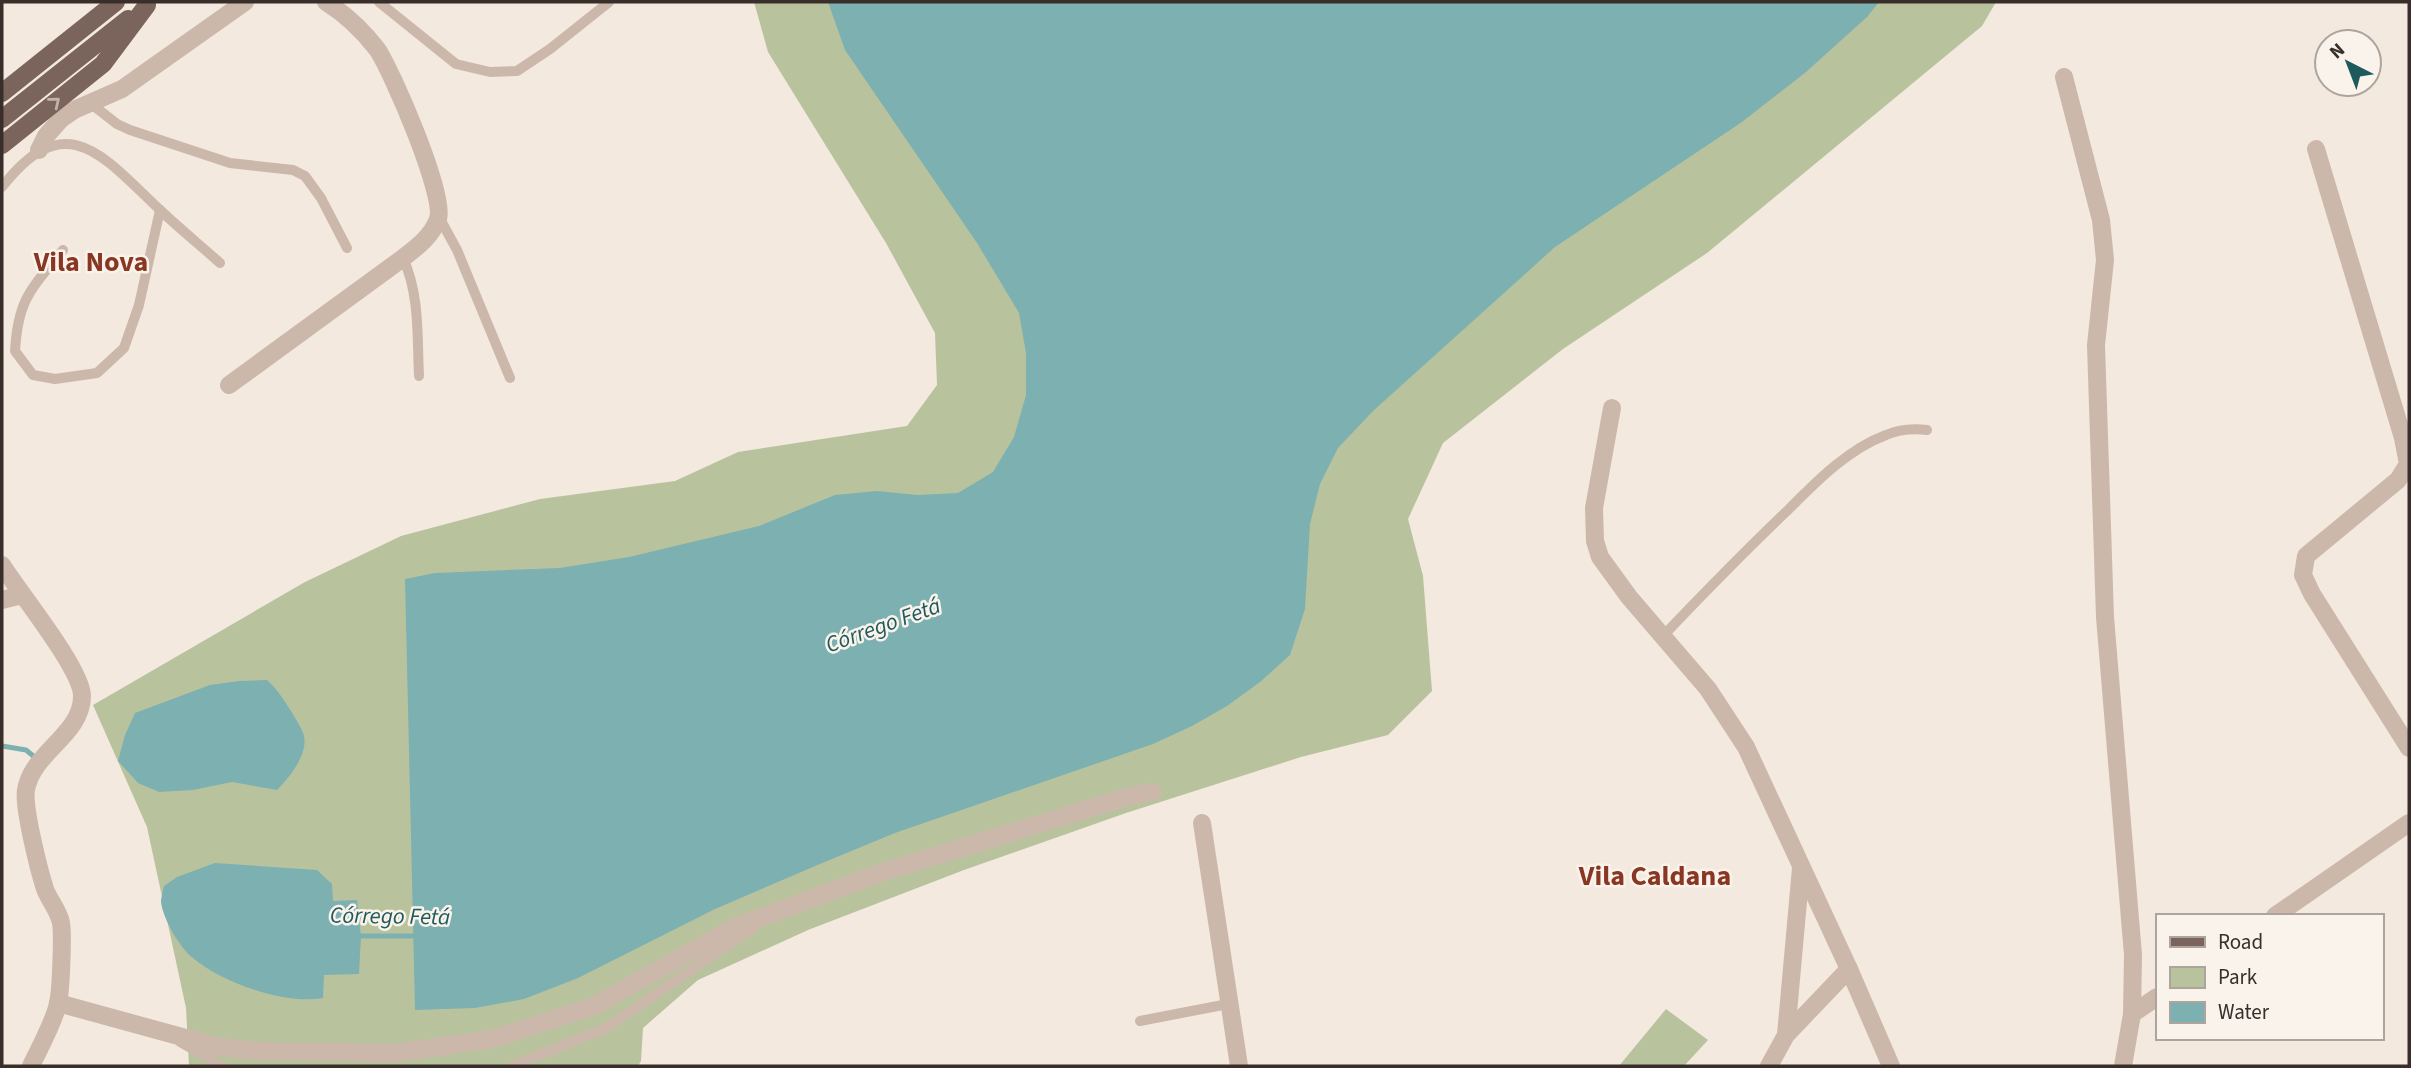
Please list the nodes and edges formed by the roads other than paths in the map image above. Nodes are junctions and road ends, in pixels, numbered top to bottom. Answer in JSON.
{"nodes":[{"id":1,"x":115,"y":2,"type":"edge"},
{"id":2,"x":246,"y":2,"type":"edge"},
{"id":3,"x":326,"y":2,"type":"edge"},
{"id":4,"x":379,"y":2,"type":"edge"},
{"id":5,"x":609,"y":2,"type":"edge"},
{"id":6,"x":149,"y":3,"type":"edge"},
{"id":7,"x":2064,"y":77,"type":"dead end"},
{"id":8,"x":2,"y":93,"type":"edge"},
{"id":9,"x":90,"y":103,"type":"junction"},
{"id":10,"x":2,"y":119,"type":"edge"},
{"id":11,"x":2,"y":145,"type":"edge"},
{"id":12,"x":2316,"y":149,"type":"dead end"},
{"id":13,"x":39,"y":150,"type":"junction"},
{"id":14,"x":2,"y":187,"type":"edge"},
{"id":15,"x":160,"y":210,"type":"junction"},
{"id":16,"x":439,"y":217,"type":"junction"},
{"id":17,"x":346,"y":248,"type":"dead end"},
{"id":18,"x":63,"y":250,"type":"dead end"},
{"id":19,"x":403,"y":258,"type":"junction"},
{"id":20,"x":220,"y":263,"type":"dead end"},
{"id":21,"x":419,"y":376,"type":"dead end"},
{"id":22,"x":510,"y":377,"type":"dead end"},
{"id":23,"x":229,"y":385,"type":"dead end"},
{"id":24,"x":1612,"y":408,"type":"dead end"},
{"id":25,"x":1927,"y":430,"type":"dead end"},
{"id":26,"x":2,"y":565,"type":"edge"},
{"id":27,"x":22,"y":595,"type":"junction"},
{"id":28,"x":2,"y":600,"type":"edge"},
{"id":29,"x":1663,"y":636,"type":"junction"},
{"id":30,"x":2409,"y":748,"type":"edge"},
{"id":31,"x":1153,"y":792,"type":"dead end"},
{"id":32,"x":1202,"y":823,"type":"dead end"},
{"id":33,"x":2409,"y":823,"type":"edge"},
{"id":34,"x":1801,"y":865,"type":"junction"},
{"id":35,"x":776,"y":912,"type":"junction"},
{"id":36,"x":2278,"y":914,"type":"edge"},
{"id":37,"x":1849,"y":969,"type":"junction"},
{"id":38,"x":2156,"y":998,"type":"edge"},
{"id":39,"x":58,"y":1003,"type":"junction"},
{"id":40,"x":1228,"y":1004,"type":"junction"},
{"id":41,"x":2132,"y":1014,"type":"junction"},
{"id":42,"x":1140,"y":1021,"type":"dead end"},
{"id":43,"x":162,"y":1031,"type":"junction"},
{"id":44,"x":1786,"y":1035,"type":"junction"},
{"id":45,"x":31,"y":1066,"type":"edge"},
{"id":46,"x":222,"y":1066,"type":"edge"},
{"id":47,"x":512,"y":1066,"type":"edge"},
{"id":48,"x":1239,"y":1066,"type":"edge"},
{"id":49,"x":1769,"y":1066,"type":"edge"},
{"id":50,"x":1891,"y":1066,"type":"edge"},
{"id":51,"x":2123,"y":1066,"type":"edge"}],
"edges":[{"from":1,"to":8,"type":"main road"},
{"from":2,"to":9,"type":"street"},
{"from":3,"to":16,"type":"street"},
{"from":4,"to":5,"type":"lane"},
{"from":6,"to":10,"type":"main road"},
{"from":11,"to":6,"type":"main road","one_way":true},
{"from":7,"to":41,"type":"street"},
{"from":9,"to":13,"type":"street"},
{"from":9,"to":17,"type":"lane"},
{"from":12,"to":30,"type":"street"},
{"from":13,"to":14,"type":"lane"},
{"from":13,"to":15,"type":"lane"},
{"from":15,"to":18,"type":"lane"},
{"from":15,"to":20,"type":"lane"},
{"from":16,"to":19,"type":"street"},
{"from":16,"to":22,"type":"lane"},
{"from":19,"to":21,"type":"lane"},
{"from":19,"to":23,"type":"street"},
{"from":24,"to":29,"type":"street"},
{"from":25,"to":29,"type":"lane"},
{"from":26,"to":27,"type":"street"},
{"from":27,"to":28,"type":"street"},
{"from":27,"to":39,"type":"street"},
{"from":29,"to":34,"type":"street"},
{"from":31,"to":35,"type":"street"},
{"from":32,"to":40,"type":"street"},
{"from":33,"to":36,"type":"street"},
{"from":34,"to":37,"type":"street"},
{"from":34,"to":44,"type":"street"},
{"from":35,"to":43,"type":"street"},
{"from":35,"to":47,"type":"lane"},
{"from":37,"to":44,"type":"street"},
{"from":37,"to":50,"type":"street"},
{"from":38,"to":41,"type":"street"},
{"from":39,"to":43,"type":"street"},
{"from":39,"to":45,"type":"street"},
{"from":40,"to":42,"type":"lane"},
{"from":40,"to":48,"type":"street"},
{"from":41,"to":51,"type":"street"},
{"from":43,"to":46,"type":"lane"},
{"from":44,"to":49,"type":"street"}]}
